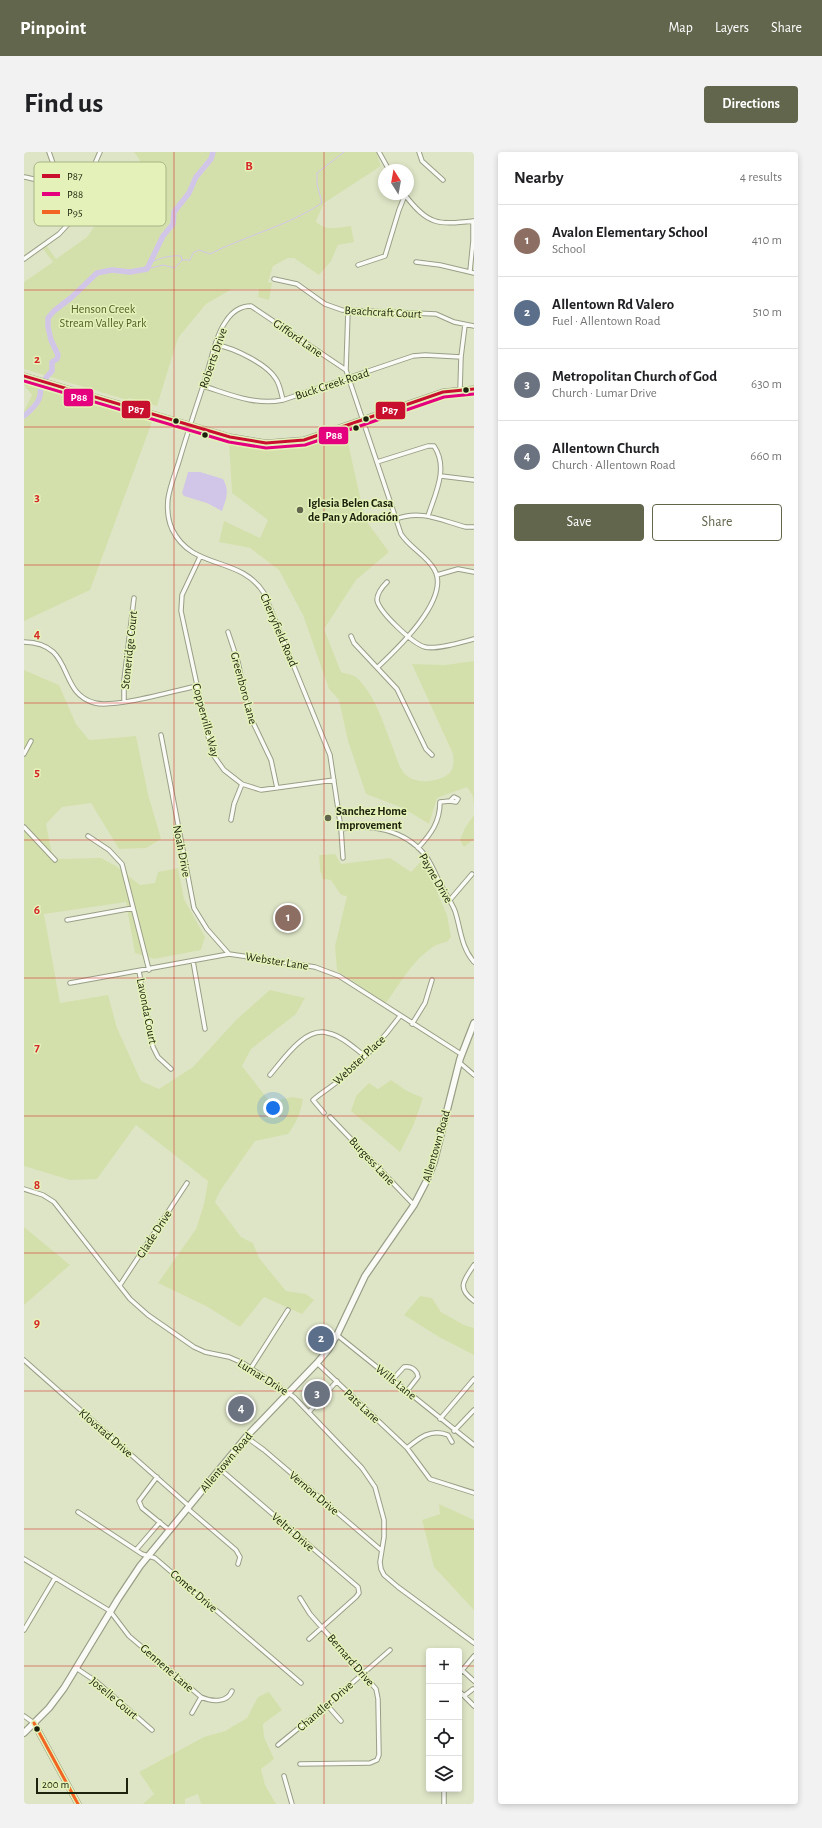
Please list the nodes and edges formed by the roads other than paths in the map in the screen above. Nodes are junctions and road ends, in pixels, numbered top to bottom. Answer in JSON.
{"nodes":[{"id":1,"x":49,"y":152,"type":"edge"},
{"id":2,"x":100,"y":152,"type":"edge"},
{"id":3,"x":385,"y":152,"type":"edge"},
{"id":4,"x":419,"y":152,"type":"edge"},
{"id":5,"x":380,"y":153,"type":"edge"},
{"id":6,"x":53,"y":162,"type":"edge"},
{"id":7,"x":96,"y":162,"type":"edge"},
{"id":8,"x":386,"y":164,"type":"edge"},
{"id":9,"x":24,"y":177,"type":"edge"},
{"id":10,"x":34,"y":180,"type":"edge"},
{"id":11,"x":443,"y":180,"type":"dead end"},
{"id":12,"x":403,"y":200,"type":"edge"},
{"id":13,"x":409,"y":200,"type":"edge"},
{"id":14,"x":473,"y":221,"type":"edge"},
{"id":15,"x":67,"y":226,"type":"edge"},
{"id":16,"x":24,"y":259,"type":"edge"},
{"id":17,"x":416,"y":262,"type":"dead end"},
{"id":18,"x":358,"y":265,"type":"dead end"},
{"id":19,"x":472,"y":272,"type":"edge"},
{"id":20,"x":274,"y":279,"type":"dead end"},
{"id":21,"x":251,"y":306,"type":"joint"},
{"id":22,"x":348,"y":311,"type":"junction"},
{"id":23,"x":465,"y":325,"type":"junction"},
{"id":24,"x":474,"y":326,"type":"edge"},
{"id":25,"x":217,"y":345,"type":"junction"},
{"id":26,"x":461,"y":357,"type":"junction"},
{"id":27,"x":346,"y":370,"type":"junction"},
{"id":28,"x":24,"y":376,"type":"edge"},
{"id":29,"x":348,"y":378,"type":"junction"},
{"id":30,"x":203,"y":386,"type":"junction"},
{"id":31,"x":460,"y":390,"type":"junction"},
{"id":32,"x":474,"y":390,"type":"edge"},
{"id":33,"x":283,"y":400,"type":"junction"},
{"id":34,"x":362,"y":420,"type":"junction"},
{"id":35,"x":190,"y":424,"type":"junction"},
{"id":36,"x":377,"y":462,"type":"junction"},
{"id":37,"x":441,"y":476,"type":"junction"},
{"id":38,"x":474,"y":480,"type":"edge"},
{"id":39,"x":428,"y":516,"type":"junction"},
{"id":40,"x":396,"y":519,"type":"junction"},
{"id":41,"x":474,"y":527,"type":"edge"},
{"id":42,"x":200,"y":557,"type":"junction"},
{"id":43,"x":474,"y":572,"type":"edge"},
{"id":44,"x":436,"y":575,"type":"junction"},
{"id":45,"x":387,"y":582,"type":"dead end"},
{"id":46,"x":134,"y":598,"type":"dead end"},
{"id":47,"x":228,"y":632,"type":"dead end"},
{"id":48,"x":351,"y":636,"type":"dead end"},
{"id":49,"x":408,"y":637,"type":"junction"},
{"id":50,"x":474,"y":639,"type":"edge"},
{"id":51,"x":24,"y":642,"type":"edge"},
{"id":52,"x":378,"y":667,"type":"junction"},
{"id":53,"x":197,"y":686,"type":"junction"},
{"id":54,"x":124,"y":702,"type":"junction"},
{"id":55,"x":161,"y":735,"type":"dead end"},
{"id":56,"x":31,"y":741,"type":"dead end"},
{"id":57,"x":24,"y":754,"type":"edge"},
{"id":58,"x":432,"y":755,"type":"dead end"},
{"id":59,"x":334,"y":780,"type":"junction"},
{"id":60,"x":242,"y":784,"type":"junction"},
{"id":61,"x":277,"y":788,"type":"junction"},
{"id":62,"x":462,"y":803,"type":"dead end"},
{"id":63,"x":232,"y":820,"type":"dead end"},
{"id":64,"x":24,"y":827,"type":"edge"},
{"id":65,"x":341,"y":829,"type":"junction"},
{"id":66,"x":88,"y":836,"type":"dead end"},
{"id":67,"x":418,"y":848,"type":"junction"},
{"id":68,"x":343,"y":858,"type":"dead end"},
{"id":69,"x":55,"y":860,"type":"dead end"},
{"id":70,"x":472,"y":874,"type":"dead end"},
{"id":71,"x":449,"y":901,"type":"junction"},
{"id":72,"x":134,"y":908,"type":"junction"},
{"id":73,"x":67,"y":920,"type":"dead end"},
{"id":74,"x":229,"y":954,"type":"junction"},
{"id":75,"x":193,"y":961,"type":"junction"},
{"id":76,"x":474,"y":962,"type":"edge"},
{"id":77,"x":149,"y":970,"type":"junction"},
{"id":78,"x":139,"y":971,"type":"junction"},
{"id":79,"x":432,"y":980,"type":"dead end"},
{"id":80,"x":70,"y":984,"type":"dead end"},
{"id":81,"x":400,"y":1016,"type":"junction"},
{"id":82,"x":412,"y":1024,"type":"junction"},
{"id":83,"x":474,"y":1024,"type":"edge"},
{"id":84,"x":205,"y":1029,"type":"dead end"},
{"id":85,"x":461,"y":1054,"type":"junction"},
{"id":86,"x":365,"y":1056,"type":"junction"},
{"id":87,"x":459,"y":1062,"type":"junction"},
{"id":88,"x":171,"y":1069,"type":"dead end"},
{"id":89,"x":270,"y":1075,"type":"dead end"},
{"id":90,"x":474,"y":1075,"type":"edge"},
{"id":91,"x":324,"y":1113,"type":"dead end"},
{"id":92,"x":330,"y":1117,"type":"dead end"},
{"id":93,"x":187,"y":1183,"type":"dead end"},
{"id":94,"x":24,"y":1189,"type":"edge"},
{"id":95,"x":414,"y":1205,"type":"junction"},
{"id":96,"x":474,"y":1265,"type":"edge"},
{"id":97,"x":120,"y":1285,"type":"junction"},
{"id":98,"x":474,"y":1301,"type":"edge"},
{"id":99,"x":288,"y":1310,"type":"dead end"},
{"id":100,"x":337,"y":1335,"type":"junction"},
{"id":101,"x":24,"y":1360,"type":"edge"},
{"id":102,"x":318,"y":1363,"type":"junction"},
{"id":103,"x":251,"y":1368,"type":"junction"},
{"id":104,"x":392,"y":1379,"type":"junction"},
{"id":105,"x":474,"y":1379,"type":"edge"},
{"id":106,"x":337,"y":1382,"type":"junction"},
{"id":107,"x":407,"y":1391,"type":"junction"},
{"id":108,"x":289,"y":1393,"type":"junction"},
{"id":109,"x":474,"y":1410,"type":"edge"},
{"id":110,"x":308,"y":1412,"type":"junction"},
{"id":111,"x":440,"y":1419,"type":"junction"},
{"id":112,"x":454,"y":1431,"type":"junction"},
{"id":113,"x":246,"y":1438,"type":"junction"},
{"id":114,"x":452,"y":1442,"type":"dead end"},
{"id":115,"x":474,"y":1445,"type":"edge"},
{"id":116,"x":407,"y":1448,"type":"junction"},
{"id":117,"x":220,"y":1469,"type":"junction"},
{"id":118,"x":157,"y":1477,"type":"junction"},
{"id":119,"x":474,"y":1493,"type":"edge"},
{"id":120,"x":188,"y":1507,"type":"junction"},
{"id":121,"x":78,"y":1512,"type":"dead end"},
{"id":122,"x":160,"y":1522,"type":"junction"},
{"id":123,"x":169,"y":1530,"type":"junction"},
{"id":124,"x":136,"y":1550,"type":"junction"},
{"id":125,"x":382,"y":1550,"type":"junction"},
{"id":126,"x":148,"y":1556,"type":"junction"},
{"id":127,"x":24,"y":1559,"type":"edge"},
{"id":128,"x":238,"y":1564,"type":"dead end"},
{"id":129,"x":55,"y":1578,"type":"junction"},
{"id":130,"x":300,"y":1598,"type":"dead end"},
{"id":131,"x":110,"y":1611,"type":"junction"},
{"id":132,"x":322,"y":1627,"type":"junction"},
{"id":133,"x":24,"y":1630,"type":"edge"},
{"id":134,"x":309,"y":1639,"type":"dead end"},
{"id":135,"x":474,"y":1642,"type":"edge"},
{"id":136,"x":390,"y":1650,"type":"dead end"},
{"id":137,"x":474,"y":1656,"type":"edge"},
{"id":138,"x":76,"y":1668,"type":"junction"},
{"id":139,"x":462,"y":1670,"type":"joint"},
{"id":140,"x":362,"y":1673,"type":"junction"},
{"id":141,"x":474,"y":1681,"type":"edge"},
{"id":142,"x":301,"y":1683,"type":"dead end"},
{"id":143,"x":473,"y":1689,"type":"dead end"},
{"id":144,"x":232,"y":1691,"type":"dead end"},
{"id":145,"x":464,"y":1696,"type":"joint"},
{"id":146,"x":201,"y":1697,"type":"junction"},
{"id":147,"x":473,"y":1704,"type":"edge"},
{"id":148,"x":327,"y":1705,"type":"junction"},
{"id":149,"x":192,"y":1713,"type":"dead end"},
{"id":150,"x":24,"y":1716,"type":"edge"},
{"id":151,"x":341,"y":1721,"type":"dead end"},
{"id":152,"x":34,"y":1724,"type":"junction"},
{"id":153,"x":152,"y":1730,"type":"dead end"},
{"id":154,"x":24,"y":1733,"type":"edge"},
{"id":155,"x":278,"y":1746,"type":"dead end"},
{"id":156,"x":300,"y":1764,"type":"dead end"},
{"id":157,"x":284,"y":1776,"type":"dead end"},
{"id":158,"x":444,"y":1792,"type":"edge"},
{"id":159,"x":78,"y":1804,"type":"edge"},
{"id":160,"x":292,"y":1804,"type":"edge"},
{"id":161,"x":444,"y":1804,"type":"edge"}],
"edges":[{"from":1,"to":6,"type":"street"},
{"from":2,"to":7,"type":"street"},
{"from":3,"to":5,"type":"street"},
{"from":4,"to":11,"type":"street"},
{"from":5,"to":8,"type":"street"},
{"from":9,"to":10,"type":"street"},
{"from":12,"to":18,"type":"street"},
{"from":13,"to":14,"type":"street"},
{"from":14,"to":19,"type":"street"},
{"from":15,"to":16,"type":"street"},
{"from":17,"to":19,"type":"street"},
{"from":20,"to":22,"type":"street","name":"Beachcraft Court"},
{"from":21,"to":25,"type":"street","name":"Roberts Drive"},
{"from":21,"to":27,"type":"street","name":"Gifford Lane"},
{"from":22,"to":23,"type":"street","name":"Beachcraft Court"},
{"from":22,"to":27,"type":"street"},
{"from":23,"to":24,"type":"street","name":"Beachcraft Court"},
{"from":23,"to":26,"type":"street"},
{"from":25,"to":30,"type":"street","name":"Roberts Drive"},
{"from":25,"to":33,"type":"street"},
{"from":26,"to":29,"type":"street","name":"Buck Creek Road"},
{"from":26,"to":31,"type":"street"},
{"from":27,"to":29,"type":"street"},
{"from":28,"to":35,"type":"main road"},
{"from":29,"to":33,"type":"street","name":"Buck Creek Road"},
{"from":29,"to":34,"type":"street"},
{"from":30,"to":33,"type":"street","name":"Buck Creek Road"},
{"from":30,"to":35,"type":"street","name":"Roberts Drive"},
{"from":31,"to":32,"type":"main road"},
{"from":31,"to":34,"type":"main road"},
{"from":34,"to":35,"type":"main road"},
{"from":34,"to":36,"type":"street"},
{"from":35,"to":42,"type":"street","name":"Cherryfield Road"},
{"from":36,"to":37,"type":"street"},
{"from":36,"to":40,"type":"street"},
{"from":37,"to":38,"type":"street"},
{"from":37,"to":39,"type":"street"},
{"from":39,"to":40,"type":"street"},
{"from":39,"to":41,"type":"street"},
{"from":40,"to":44,"type":"street"},
{"from":42,"to":53,"type":"street","name":"Copperville Way"},
{"from":42,"to":59,"type":"street","name":"Cherryfield Road"},
{"from":43,"to":44,"type":"street"},
{"from":44,"to":49,"type":"street"},
{"from":45,"to":49,"type":"street"},
{"from":46,"to":54,"type":"street","name":"Stoneridge Court"},
{"from":47,"to":61,"type":"street","name":"Greenboro Lane"},
{"from":48,"to":52,"type":"street"},
{"from":49,"to":50,"type":"street"},
{"from":49,"to":52,"type":"street"},
{"from":51,"to":54,"type":"street"},
{"from":52,"to":58,"type":"street"},
{"from":53,"to":54,"type":"street"},
{"from":53,"to":60,"type":"street","name":"Copperville Way"},
{"from":55,"to":74,"type":"street","name":"Noah Drive"},
{"from":56,"to":57,"type":"street"},
{"from":59,"to":61,"type":"street","name":"Copperville Way"},
{"from":59,"to":65,"type":"street","name":"Cherryfield Road"},
{"from":60,"to":61,"type":"street","name":"Copperville Way"},
{"from":60,"to":63,"type":"street"},
{"from":62,"to":67,"type":"street"},
{"from":64,"to":69,"type":"street"},
{"from":65,"to":67,"type":"street","name":"Payne Drive"},
{"from":65,"to":68,"type":"street","name":"Cherryfield Road"},
{"from":66,"to":72,"type":"street"},
{"from":67,"to":71,"type":"street","name":"Payne Drive"},
{"from":70,"to":71,"type":"street"},
{"from":71,"to":76,"type":"street","name":"Payne Drive"},
{"from":72,"to":73,"type":"street"},
{"from":72,"to":77,"type":"street"},
{"from":74,"to":75,"type":"street","name":"Webster Lane"},
{"from":74,"to":81,"type":"street","name":"Webster Lane"},
{"from":75,"to":77,"type":"street","name":"Webster Lane"},
{"from":75,"to":84,"type":"street"},
{"from":77,"to":78,"type":"street","name":"Webster Lane"},
{"from":78,"to":80,"type":"street","name":"Webster Lane"},
{"from":78,"to":88,"type":"street","name":"Lavonda Court"},
{"from":79,"to":82,"type":"street"},
{"from":81,"to":82,"type":"street","name":"Webster Lane"},
{"from":81,"to":86,"type":"street","name":"Webster Place"},
{"from":82,"to":85,"type":"street","name":"Webster Lane"},
{"from":83,"to":85,"type":"main road","name":"Allentown Road"},
{"from":85,"to":87,"type":"main road","name":"Allentown Road"},
{"from":86,"to":89,"type":"street"},
{"from":86,"to":91,"type":"street","name":"Webster Place"},
{"from":87,"to":90,"type":"street"},
{"from":87,"to":95,"type":"main road","name":"Allentown Road"},
{"from":92,"to":95,"type":"street","name":"Burgess Lane"},
{"from":93,"to":97,"type":"street","name":"Glade Drive"},
{"from":94,"to":97,"type":"street","name":"Lumar Drive"},
{"from":95,"to":100,"type":"main road","name":"Allentown Road"},
{"from":96,"to":98,"type":"street"},
{"from":97,"to":103,"type":"street","name":"Lumar Drive"},
{"from":99,"to":103,"type":"street"},
{"from":100,"to":102,"type":"main road","name":"Allentown Road"},
{"from":100,"to":104,"type":"street","name":"Wills Lane"},
{"from":101,"to":118,"type":"street","name":"Klovstad Drive"},
{"from":102,"to":106,"type":"street","name":"Pats Lane"},
{"from":102,"to":108,"type":"main road","name":"Allentown Road"},
{"from":103,"to":108,"type":"street","name":"Lumar Drive"},
{"from":104,"to":107,"type":"street","name":"Wills Lane"},
{"from":104,"to":107,"type":"street"},
{"from":105,"to":111,"type":"street"},
{"from":106,"to":110,"type":"street"},
{"from":106,"to":116,"type":"street","name":"Pats Lane"},
{"from":107,"to":111,"type":"street","name":"Wills Lane"},
{"from":108,"to":110,"type":"street","name":"Lumar Drive"},
{"from":108,"to":113,"type":"main road","name":"Allentown Road"},
{"from":109,"to":112,"type":"street"},
{"from":110,"to":125,"type":"street","name":"Lumar Drive"},
{"from":111,"to":112,"type":"street","name":"Wills Lane"},
{"from":112,"to":115,"type":"street","name":"Wills Lane"},
{"from":113,"to":117,"type":"main road","name":"Allentown Road"},
{"from":113,"to":125,"type":"street","name":"Vernon Drive"},
{"from":114,"to":116,"type":"street"},
{"from":116,"to":119,"type":"street","name":"Pats Lane"},
{"from":117,"to":120,"type":"main road","name":"Allentown Road"},
{"from":117,"to":132,"type":"street","name":"Veltri Drive"},
{"from":118,"to":120,"type":"street","name":"Klovstad Drive"},
{"from":118,"to":122,"type":"street"},
{"from":120,"to":123,"type":"main road","name":"Allentown Road"},
{"from":120,"to":128,"type":"street","name":"Klovstad Drive"},
{"from":121,"to":124,"type":"street","name":"Comet Drive"},
{"from":122,"to":123,"type":"street"},
{"from":122,"to":124,"type":"street"},
{"from":123,"to":126,"type":"main road","name":"Allentown Road"},
{"from":124,"to":126,"type":"street","name":"Comet Drive"},
{"from":125,"to":135,"type":"street","name":"Lumar Drive"},
{"from":126,"to":131,"type":"main road","name":"Allentown Road"},
{"from":126,"to":142,"type":"street","name":"Comet Drive"},
{"from":127,"to":129,"type":"street"},
{"from":129,"to":131,"type":"street"},
{"from":129,"to":133,"type":"street"},
{"from":130,"to":132,"type":"street","name":"Bernard Drive"},
{"from":131,"to":138,"type":"main road","name":"Allentown Road"},
{"from":131,"to":146,"type":"street","name":"Gennene Lane"},
{"from":132,"to":134,"type":"street"},
{"from":132,"to":140,"type":"street","name":"Bernard Drive"},
{"from":136,"to":140,"type":"street","name":"Chandler Drive"},
{"from":137,"to":139,"type":"street"},
{"from":138,"to":152,"type":"main road","name":"Allentown Road"},
{"from":138,"to":153,"type":"street","name":"Joselle Court"},
{"from":139,"to":141,"type":"street"},
{"from":140,"to":148,"type":"street","name":"Chandler Drive"},
{"from":140,"to":156,"type":"street","name":"Bernard Drive"},
{"from":143,"to":145,"type":"street"},
{"from":144,"to":146,"type":"street","name":"Gennene Lane"},
{"from":145,"to":147,"type":"street"},
{"from":146,"to":149,"type":"street"},
{"from":148,"to":151,"type":"street"},
{"from":148,"to":155,"type":"street","name":"Chandler Drive"},
{"from":150,"to":152,"type":"street"},
{"from":152,"to":154,"type":"main road","name":"Allentown Road"},
{"from":152,"to":159,"type":"main road"},
{"from":157,"to":160,"type":"street"},
{"from":158,"to":161,"type":"street"}]}
